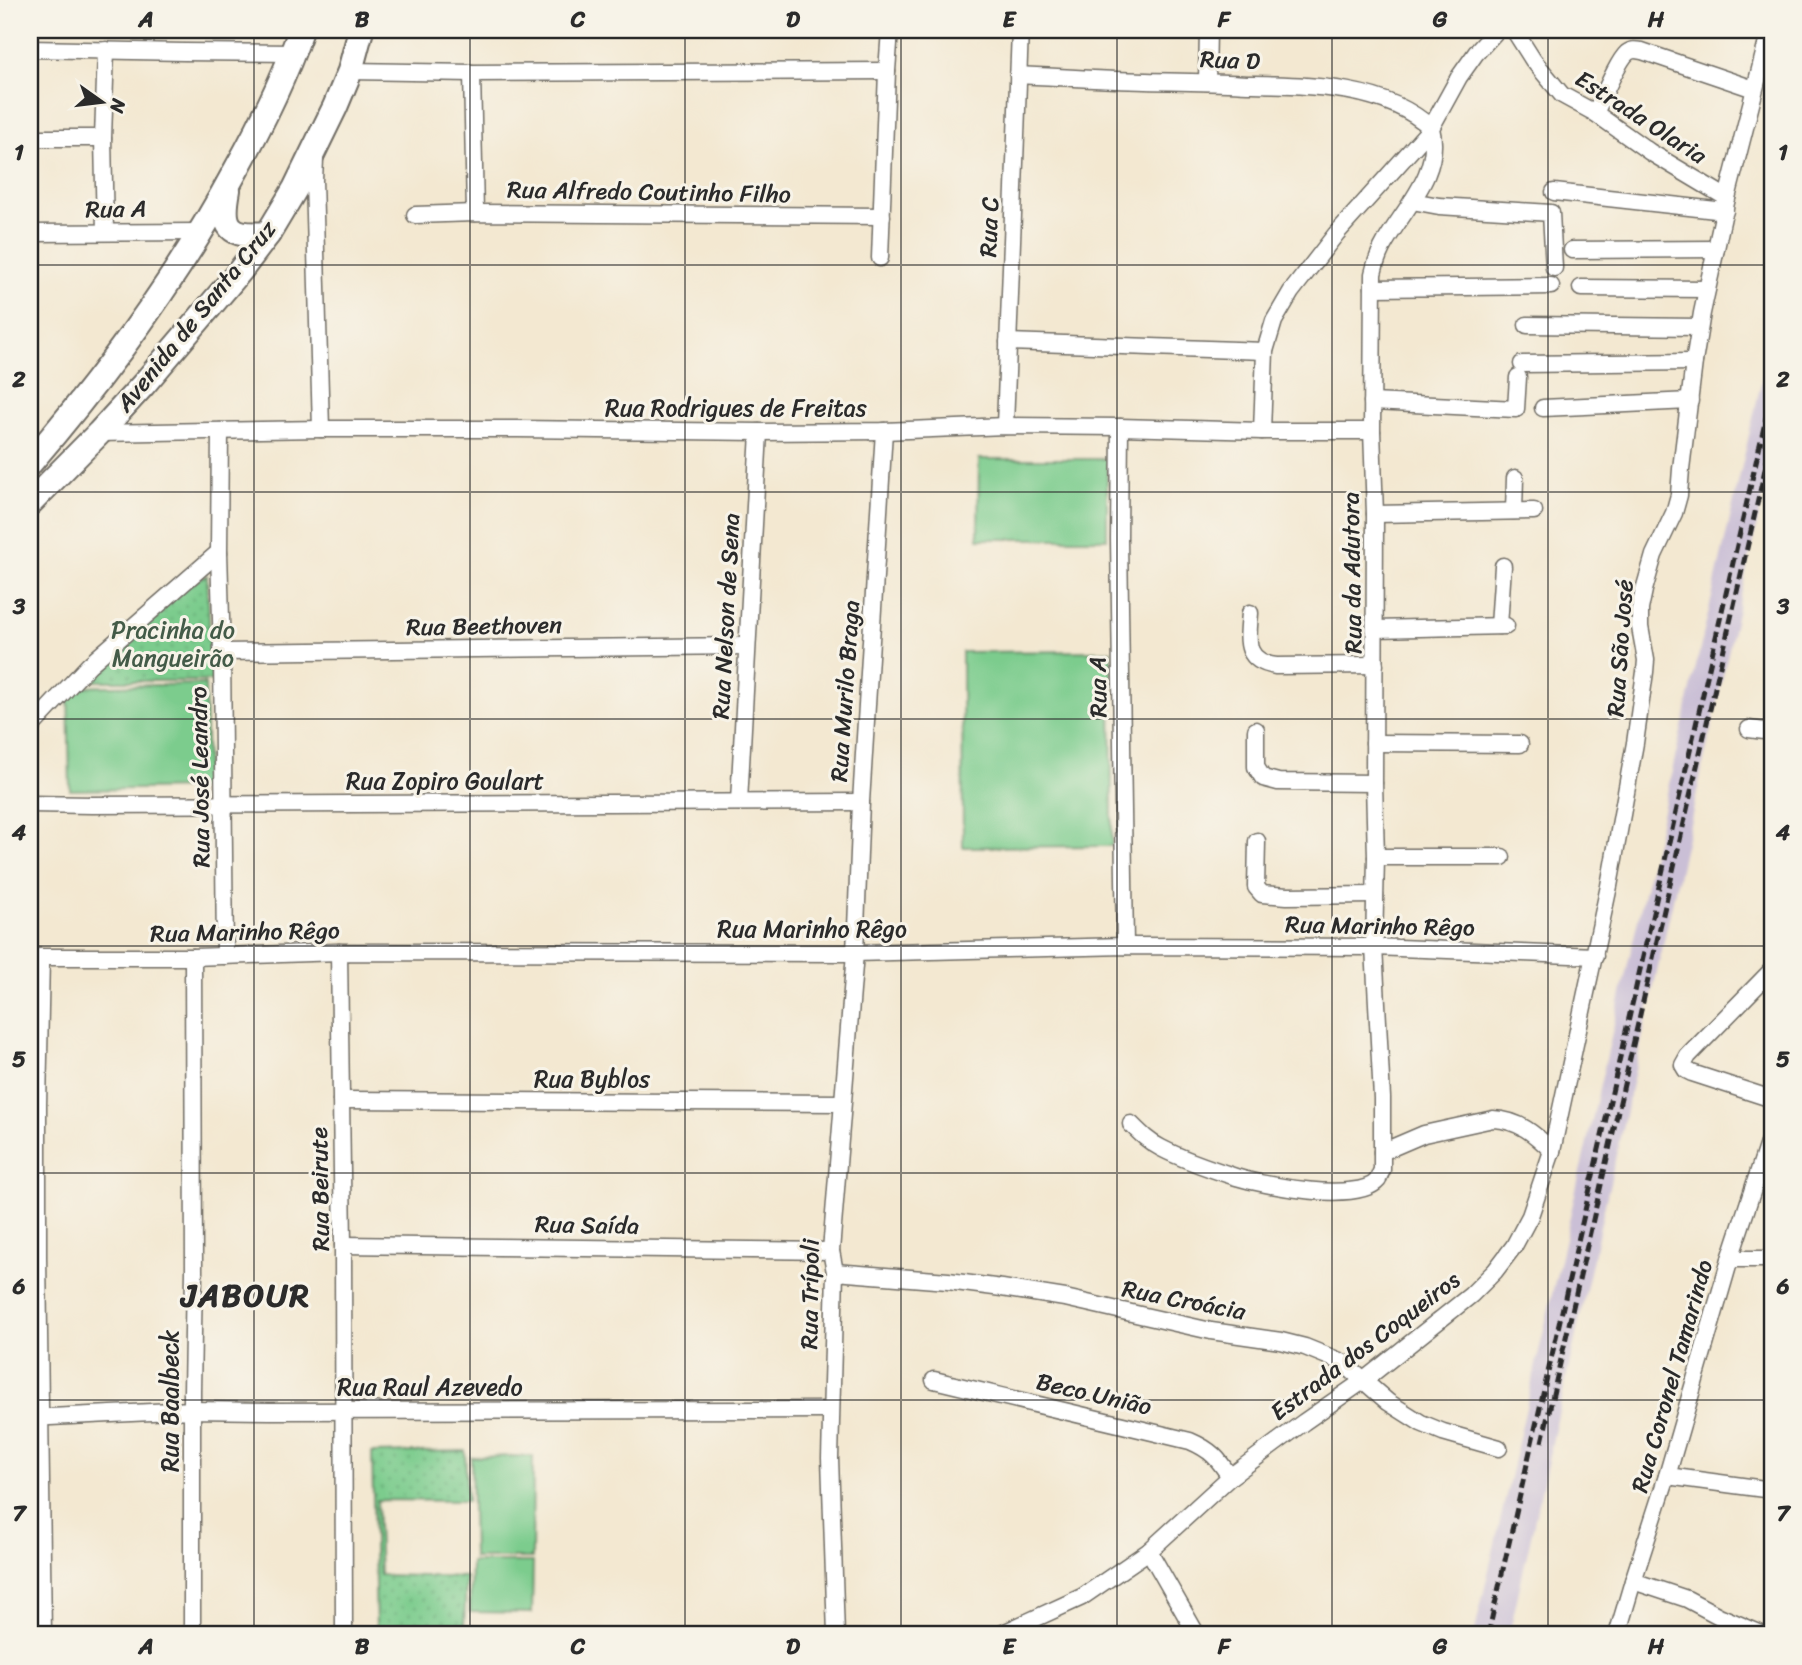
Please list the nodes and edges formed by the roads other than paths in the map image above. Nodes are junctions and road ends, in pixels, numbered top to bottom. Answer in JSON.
{"nodes":[{"id":1,"x":361,"y":30,"type":"edge"},
{"id":2,"x":890,"y":30,"type":"edge"},
{"id":3,"x":1020,"y":30,"type":"edge"},
{"id":4,"x":1208,"y":30,"type":"edge"},
{"id":5,"x":1497,"y":30,"type":"edge"},
{"id":6,"x":1514,"y":30,"type":"edge"},
{"id":7,"x":1770,"y":30,"type":"edge"},
{"id":8,"x":297,"y":41,"type":"edge"},
{"id":9,"x":30,"y":49,"type":"edge"},
{"id":10,"x":106,"y":50,"type":"junction"},
{"id":11,"x":350,"y":71,"type":"junction"},
{"id":12,"x":887,"y":71,"type":"junction"},
{"id":13,"x":472,"y":73,"type":"junction"},
{"id":14,"x":1018,"y":75,"type":"junction"},
{"id":15,"x":1207,"y":82,"type":"junction"},
{"id":16,"x":1754,"y":89,"type":"junction"},
{"id":17,"x":1595,"y":113,"type":"junction"},
{"id":18,"x":1431,"y":128,"type":"junction"},
{"id":19,"x":30,"y":138,"type":"edge"},
{"id":20,"x":103,"y":138,"type":"junction"},
{"id":21,"x":316,"y":149,"type":"junction"},
{"id":22,"x":229,"y":183,"type":"junction"},
{"id":23,"x":1554,"y":192,"type":"dead end"},
{"id":24,"x":1412,"y":201,"type":"junction"},
{"id":25,"x":1726,"y":205,"type":"junction"},
{"id":26,"x":475,"y":213,"type":"junction"},
{"id":27,"x":415,"y":215,"type":"dead end"},
{"id":28,"x":882,"y":216,"type":"junction"},
{"id":29,"x":105,"y":232,"type":"junction"},
{"id":30,"x":202,"y":232,"type":"junction"},
{"id":31,"x":30,"y":233,"type":"edge"},
{"id":32,"x":268,"y":234,"type":"junction"},
{"id":33,"x":1716,"y":249,"type":"junction"},
{"id":34,"x":1572,"y":250,"type":"dead end"},
{"id":35,"x":880,"y":258,"type":"dead end"},
{"id":36,"x":1555,"y":268,"type":"dead end"},
{"id":37,"x":1550,"y":286,"type":"dead end"},
{"id":38,"x":1373,"y":288,"type":"junction"},
{"id":39,"x":1581,"y":288,"type":"dead end"},
{"id":40,"x":1706,"y":289,"type":"junction"},
{"id":41,"x":1527,"y":325,"type":"dead end"},
{"id":42,"x":1699,"y":327,"type":"junction"},
{"id":43,"x":1008,"y":342,"type":"junction"},
{"id":44,"x":1265,"y":351,"type":"junction"},
{"id":45,"x":1694,"y":362,"type":"junction"},
{"id":46,"x":1690,"y":401,"type":"junction"},
{"id":47,"x":1372,"y":402,"type":"junction"},
{"id":48,"x":1543,"y":408,"type":"dead end"},
{"id":49,"x":1005,"y":426,"type":"junction"},
{"id":50,"x":1120,"y":427,"type":"junction"},
{"id":51,"x":321,"y":429,"type":"junction"},
{"id":52,"x":220,"y":430,"type":"junction"},
{"id":53,"x":884,"y":431,"type":"junction"},
{"id":54,"x":1262,"y":431,"type":"junction"},
{"id":55,"x":1371,"y":431,"type":"junction"},
{"id":56,"x":759,"y":432,"type":"junction"},
{"id":57,"x":99,"y":433,"type":"junction"},
{"id":58,"x":30,"y":463,"type":"edge"},
{"id":59,"x":1515,"y":478,"type":"dead end"},
{"id":60,"x":30,"y":503,"type":"edge"},
{"id":61,"x":1514,"y":511,"type":"junction"},
{"id":62,"x":1534,"y":511,"type":"dead end"},
{"id":63,"x":1375,"y":514,"type":"junction"},
{"id":64,"x":219,"y":552,"type":"junction"},
{"id":65,"x":1503,"y":566,"type":"dead end"},
{"id":66,"x":1250,"y":613,"type":"dead end"},
{"id":67,"x":1375,"y":629,"type":"junction"},
{"id":68,"x":747,"y":646,"type":"junction"},
{"id":69,"x":222,"y":652,"type":"junction"},
{"id":70,"x":1375,"y":666,"type":"junction"},
{"id":71,"x":30,"y":728,"type":"edge"},
{"id":72,"x":1749,"y":729,"type":"dead end"},
{"id":73,"x":1256,"y":730,"type":"dead end"},
{"id":74,"x":1772,"y":732,"type":"edge"},
{"id":75,"x":1374,"y":743,"type":"junction"},
{"id":76,"x":1520,"y":744,"type":"dead end"},
{"id":77,"x":1374,"y":783,"type":"junction"},
{"id":78,"x":739,"y":802,"type":"junction"},
{"id":79,"x":861,"y":802,"type":"junction"},
{"id":80,"x":30,"y":804,"type":"edge"},
{"id":81,"x":223,"y":804,"type":"junction"},
{"id":82,"x":1257,"y":841,"type":"dead end"},
{"id":83,"x":1376,"y":857,"type":"junction"},
{"id":84,"x":1502,"y":857,"type":"dead end"},
{"id":85,"x":1375,"y":895,"type":"junction"},
{"id":86,"x":1125,"y":946,"type":"junction"},
{"id":87,"x":1374,"y":947,"type":"junction"},
{"id":88,"x":339,"y":952,"type":"junction"},
{"id":89,"x":855,"y":953,"type":"junction"},
{"id":90,"x":225,"y":956,"type":"junction"},
{"id":91,"x":1595,"y":956,"type":"junction"},
{"id":92,"x":35,"y":957,"type":"edge"},
{"id":93,"x":193,"y":957,"type":"junction"},
{"id":94,"x":1772,"y":970,"type":"edge"},
{"id":95,"x":1772,"y":1099,"type":"edge"},
{"id":96,"x":341,"y":1100,"type":"junction"},
{"id":97,"x":842,"y":1103,"type":"junction"},
{"id":98,"x":34,"y":1106,"type":"edge"},
{"id":99,"x":1131,"y":1124,"type":"dead end"},
{"id":100,"x":1772,"y":1131,"type":"edge"},
{"id":101,"x":1382,"y":1152,"type":"junction"},
{"id":102,"x":1552,"y":1152,"type":"junction"},
{"id":103,"x":343,"y":1245,"type":"junction"},
{"id":104,"x":831,"y":1251,"type":"junction"},
{"id":105,"x":34,"y":1256,"type":"edge"},
{"id":106,"x":1730,"y":1259,"type":"junction"},
{"id":107,"x":1772,"y":1259,"type":"edge"},
{"id":108,"x":835,"y":1272,"type":"junction"},
{"id":109,"x":934,"y":1380,"type":"dead end"},
{"id":110,"x":1363,"y":1381,"type":"junction"},
{"id":111,"x":192,"y":1410,"type":"junction"},
{"id":112,"x":343,"y":1410,"type":"junction"},
{"id":113,"x":830,"y":1410,"type":"junction"},
{"id":114,"x":34,"y":1418,"type":"edge"},
{"id":115,"x":1499,"y":1448,"type":"dead end"},
{"id":116,"x":1667,"y":1476,"type":"junction"},
{"id":117,"x":1230,"y":1477,"type":"junction"},
{"id":118,"x":1772,"y":1490,"type":"edge"},
{"id":119,"x":1150,"y":1551,"type":"junction"},
{"id":120,"x":1633,"y":1581,"type":"junction"},
{"id":121,"x":43,"y":1635,"type":"edge"},
{"id":122,"x":192,"y":1635,"type":"edge"},
{"id":123,"x":344,"y":1635,"type":"edge"},
{"id":124,"x":820,"y":1635,"type":"edge"},
{"id":125,"x":836,"y":1635,"type":"edge"},
{"id":126,"x":999,"y":1635,"type":"edge"},
{"id":127,"x":1197,"y":1635,"type":"edge"},
{"id":128,"x":1617,"y":1635,"type":"edge"},
{"id":129,"x":1764,"y":1635,"type":"edge"}],
"edges":[{"from":1,"to":11,"type":"main road","name":"Avenida de Santa Cruz"},
{"from":2,"to":12,"type":"street"},
{"from":3,"to":14,"type":"street","name":"Rua C"},
{"from":4,"to":15,"type":"street"},
{"from":5,"to":18,"type":"street","name":"Rua da Adutora"},
{"from":6,"to":17,"type":"street","name":"Estrada Olaria"},
{"from":7,"to":16,"type":"street","name":"Rua São José"},
{"from":8,"to":10,"type":"street"},
{"from":8,"to":22,"type":"main road","name":"Avenida de Santa Cruz"},
{"from":9,"to":10,"type":"street"},
{"from":10,"to":20,"type":"street"},
{"from":11,"to":13,"type":"street"},
{"from":11,"to":21,"type":"main road","name":"Avenida de Santa Cruz"},
{"from":12,"to":13,"type":"street"},
{"from":12,"to":28,"type":"street"},
{"from":13,"to":26,"type":"street"},
{"from":14,"to":15,"type":"street","name":"Rua D"},
{"from":14,"to":43,"type":"street","name":"Rua C"},
{"from":15,"to":18,"type":"street","name":"Rua D"},
{"from":16,"to":17,"type":"street"},
{"from":16,"to":25,"type":"street","name":"Rua São José"},
{"from":17,"to":25,"type":"street","name":"Estrada Olaria"},
{"from":18,"to":24,"type":"street","name":"Rua da Adutora"},
{"from":18,"to":44,"type":"street"},
{"from":19,"to":20,"type":"street"},
{"from":20,"to":29,"type":"street"},
{"from":21,"to":32,"type":"main road","name":"Avenida de Santa Cruz"},
{"from":21,"to":51,"type":"street"},
{"from":22,"to":30,"type":"main road","name":"Avenida de Santa Cruz"},
{"from":22,"to":32,"type":"main road"},
{"from":23,"to":25,"type":"street"},
{"from":24,"to":36,"type":"street"},
{"from":24,"to":38,"type":"street","name":"Rua da Adutora"},
{"from":25,"to":33,"type":"street","name":"Rua São José"},
{"from":26,"to":27,"type":"street","name":"Rua Alfredo Coutinho Filho"},
{"from":26,"to":28,"type":"street","name":"Rua Alfredo Coutinho Filho"},
{"from":28,"to":35,"type":"street"},
{"from":29,"to":30,"type":"street","name":"Rua A"},
{"from":29,"to":31,"type":"street","name":"Rua A"},
{"from":30,"to":58,"type":"main road","name":"Avenida de Santa Cruz"},
{"from":32,"to":57,"type":"main road","name":"Avenida de Santa Cruz"},
{"from":33,"to":34,"type":"street"},
{"from":33,"to":40,"type":"street","name":"Rua São José"},
{"from":37,"to":38,"type":"street"},
{"from":38,"to":47,"type":"street","name":"Rua da Adutora"},
{"from":39,"to":40,"type":"street"},
{"from":40,"to":42,"type":"street","name":"Rua São José"},
{"from":41,"to":42,"type":"street"},
{"from":42,"to":45,"type":"street","name":"Rua São José"},
{"from":43,"to":44,"type":"street"},
{"from":43,"to":49,"type":"street","name":"Rua C"},
{"from":44,"to":54,"type":"street"},
{"from":45,"to":46,"type":"street","name":"Rua São José"},
{"from":45,"to":47,"type":"street"},
{"from":46,"to":48,"type":"street"},
{"from":46,"to":91,"type":"street","name":"Rua São José"},
{"from":47,"to":55,"type":"street","name":"Rua da Adutora"},
{"from":49,"to":50,"type":"street","name":"Rua Rodrigues de Freitas"},
{"from":49,"to":53,"type":"street","name":"Rua Rodrigues de Freitas"},
{"from":50,"to":54,"type":"street","name":"Rua Rodrigues de Freitas"},
{"from":50,"to":86,"type":"street","name":"Rua A"},
{"from":51,"to":52,"type":"street","name":"Rua Rodrigues de Freitas"},
{"from":51,"to":56,"type":"street","name":"Rua Rodrigues de Freitas"},
{"from":52,"to":57,"type":"street","name":"Rua Rodrigues de Freitas"},
{"from":52,"to":64,"type":"street","name":"Rua José Leandro"},
{"from":53,"to":56,"type":"street","name":"Rua Rodrigues de Freitas"},
{"from":53,"to":79,"type":"street","name":"Rua Murilo Braga"},
{"from":54,"to":55,"type":"street","name":"Rua Rodrigues de Freitas"},
{"from":55,"to":63,"type":"street","name":"Rua da Adutora"},
{"from":56,"to":68,"type":"street","name":"Rua Nelson de Sena"},
{"from":57,"to":60,"type":"main road","name":"Avenida de Santa Cruz"},
{"from":59,"to":61,"type":"street"},
{"from":61,"to":62,"type":"street"},
{"from":61,"to":63,"type":"street"},
{"from":63,"to":67,"type":"street","name":"Rua da Adutora"},
{"from":64,"to":69,"type":"street","name":"Rua José Leandro"},
{"from":64,"to":71,"type":"street"},
{"from":65,"to":67,"type":"street"},
{"from":66,"to":70,"type":"street"},
{"from":67,"to":70,"type":"street","name":"Rua da Adutora"},
{"from":68,"to":69,"type":"street","name":"Rua Beethoven"},
{"from":68,"to":78,"type":"street","name":"Rua Nelson de Sena"},
{"from":69,"to":81,"type":"street","name":"Rua José Leandro"},
{"from":70,"to":75,"type":"street","name":"Rua da Adutora"},
{"from":72,"to":74,"type":"street"},
{"from":73,"to":77,"type":"street"},
{"from":75,"to":76,"type":"street"},
{"from":75,"to":77,"type":"street","name":"Rua da Adutora"},
{"from":77,"to":83,"type":"street","name":"Rua da Adutora"},
{"from":78,"to":79,"type":"street","name":"Rua Zopiro Goulart"},
{"from":78,"to":81,"type":"street","name":"Rua Zopiro Goulart"},
{"from":79,"to":89,"type":"street","name":"Rua Murilo Braga"},
{"from":80,"to":81,"type":"street","name":"Rua Zopiro Goulart"},
{"from":81,"to":90,"type":"street","name":"Rua José Leandro"},
{"from":82,"to":85,"type":"street"},
{"from":83,"to":84,"type":"street"},
{"from":83,"to":85,"type":"street","name":"Rua da Adutora"},
{"from":85,"to":87,"type":"street","name":"Rua da Adutora"},
{"from":86,"to":87,"type":"street","name":"Rua Marinho Rêgo"},
{"from":86,"to":89,"type":"street","name":"Rua Marinho Rêgo"},
{"from":87,"to":91,"type":"street","name":"Rua Marinho Rêgo"},
{"from":87,"to":101,"type":"street","name":"Rua da Adutora"},
{"from":88,"to":89,"type":"street","name":"Rua Marinho Rêgo"},
{"from":88,"to":90,"type":"street","name":"Rua Marinho Rêgo"},
{"from":88,"to":96,"type":"street","name":"Rua Beirute"},
{"from":89,"to":97,"type":"street","name":"Rua Trípoli"},
{"from":90,"to":93,"type":"street","name":"Rua Marinho Rêgo"},
{"from":91,"to":102,"type":"street","name":"Rua São José"},
{"from":92,"to":93,"type":"street","name":"Rua Marinho Rêgo"},
{"from":92,"to":98,"type":"street"},
{"from":93,"to":111,"type":"street","name":"Rua Baalbeck"},
{"from":94,"to":95,"type":"street"},
{"from":96,"to":97,"type":"street","name":"Rua Byblos"},
{"from":96,"to":103,"type":"street","name":"Rua Beirute"},
{"from":97,"to":104,"type":"street","name":"Rua Trípoli"},
{"from":98,"to":105,"type":"street"},
{"from":99,"to":101,"type":"street","name":"Rua da Adutora"},
{"from":100,"to":106,"type":"street","name":"Rua Coronel Tamarindo"},
{"from":101,"to":102,"type":"street"},
{"from":102,"to":110,"type":"street","name":"Estrada dos Coqueiros"},
{"from":103,"to":104,"type":"street","name":"Rua Saída"},
{"from":103,"to":112,"type":"street","name":"Rua Beirute"},
{"from":104,"to":108,"type":"street","name":"Rua Trípoli"},
{"from":105,"to":114,"type":"street"},
{"from":106,"to":107,"type":"street"},
{"from":106,"to":116,"type":"street","name":"Rua Coronel Tamarindo"},
{"from":108,"to":110,"type":"street","name":"Rua Croácia"},
{"from":108,"to":113,"type":"street","name":"Rua Trípoli"},
{"from":109,"to":117,"type":"street","name":"Beco União"},
{"from":110,"to":115,"type":"street","name":"Rua Croácia"},
{"from":110,"to":117,"type":"street","name":"Estrada dos Coqueiros"},
{"from":111,"to":112,"type":"street","name":"Rua Raul Azevedo"},
{"from":111,"to":114,"type":"street","name":"Rua Raul Azevedo"},
{"from":111,"to":122,"type":"street","name":"Rua Baalbeck"},
{"from":112,"to":113,"type":"street","name":"Rua Raul Azevedo"},
{"from":112,"to":123,"type":"street","name":"Rua Beirute"},
{"from":113,"to":125,"type":"street","name":"Rua Trípoli"},
{"from":114,"to":121,"type":"street"},
{"from":116,"to":118,"type":"street"},
{"from":116,"to":120,"type":"street","name":"Rua Coronel Tamarindo"},
{"from":117,"to":119,"type":"street","name":"Estrada dos Coqueiros"},
{"from":119,"to":126,"type":"street","name":"Estrada dos Coqueiros"},
{"from":119,"to":127,"type":"street"},
{"from":120,"to":128,"type":"street","name":"Rua Coronel Tamarindo"},
{"from":120,"to":129,"type":"street"},
{"from":124,"to":125,"type":"street"}]}
